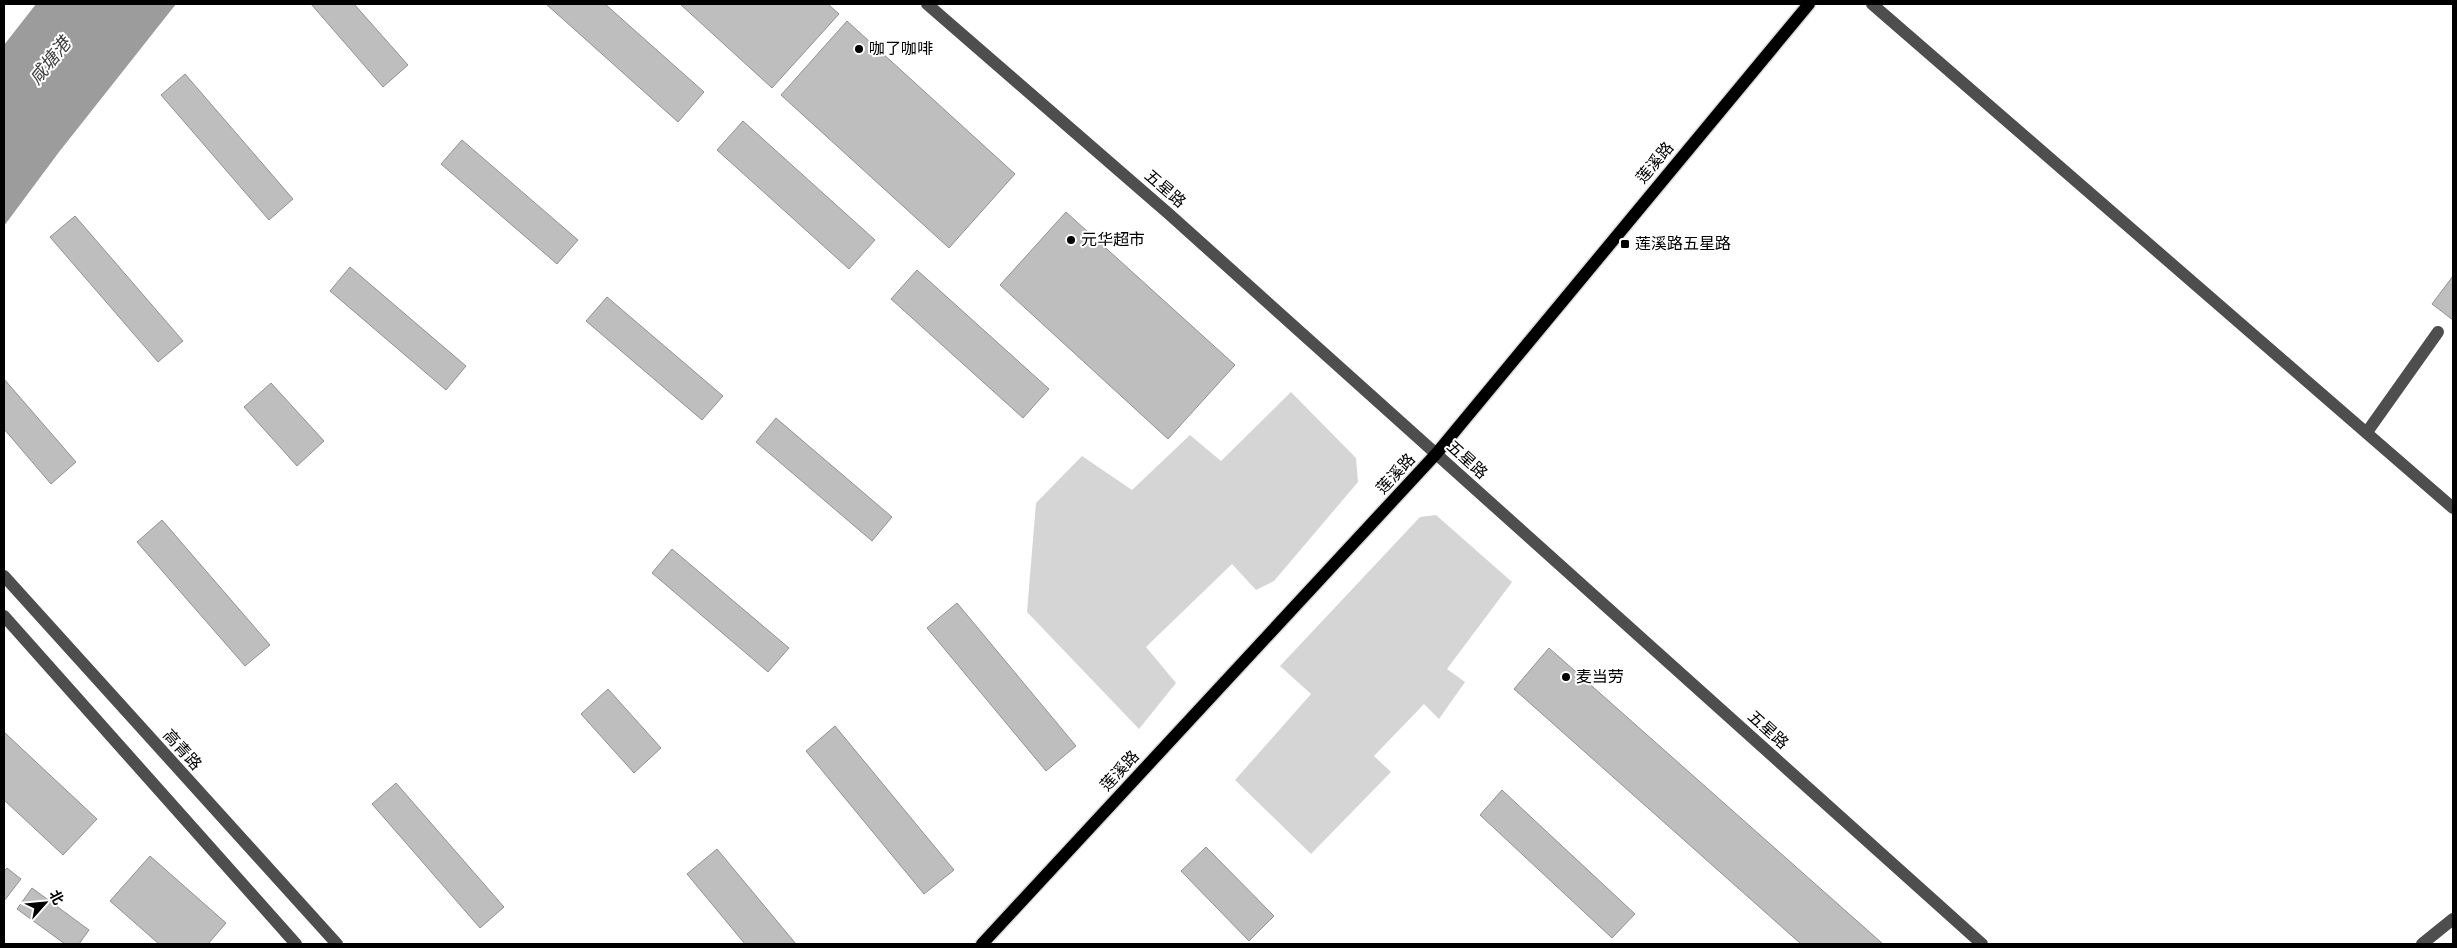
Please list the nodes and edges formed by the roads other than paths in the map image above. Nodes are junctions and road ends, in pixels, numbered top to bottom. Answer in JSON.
{"nodes":[{"id":1,"x":1809,"y":4,"type":"edge"},
{"id":2,"x":1872,"y":4,"type":"edge"},
{"id":3,"x":931,"y":5,"type":"edge"},
{"id":4,"x":2438,"y":332,"type":"dead end"},
{"id":5,"x":2367,"y":432,"type":"junction"},
{"id":6,"x":1436,"y":454,"type":"junction"},
{"id":7,"x":2453,"y":508,"type":"edge"},
{"id":8,"x":4,"y":576,"type":"edge"},
{"id":9,"x":4,"y":616,"type":"edge"},
{"id":10,"x":2453,"y":918,"type":"edge"},
{"id":11,"x":296,"y":944,"type":"edge"},
{"id":12,"x":337,"y":944,"type":"edge"},
{"id":13,"x":982,"y":944,"type":"edge"},
{"id":14,"x":1982,"y":944,"type":"edge"},
{"id":15,"x":2422,"y":944,"type":"edge"}],
"edges":[{"from":1,"to":6,"type":"main road","name":"莲溪路"},
{"from":2,"to":5,"type":"street"},
{"from":3,"to":6,"type":"street","name":"五星路"},
{"from":4,"to":5,"type":"street"},
{"from":5,"to":7,"type":"street"},
{"from":6,"to":13,"type":"main road","name":"莲溪路"},
{"from":6,"to":14,"type":"street","name":"五星路"},
{"from":8,"to":12,"type":"street","name":"高青路"},
{"from":9,"to":11,"type":"street"},
{"from":10,"to":15,"type":"street"}]}
